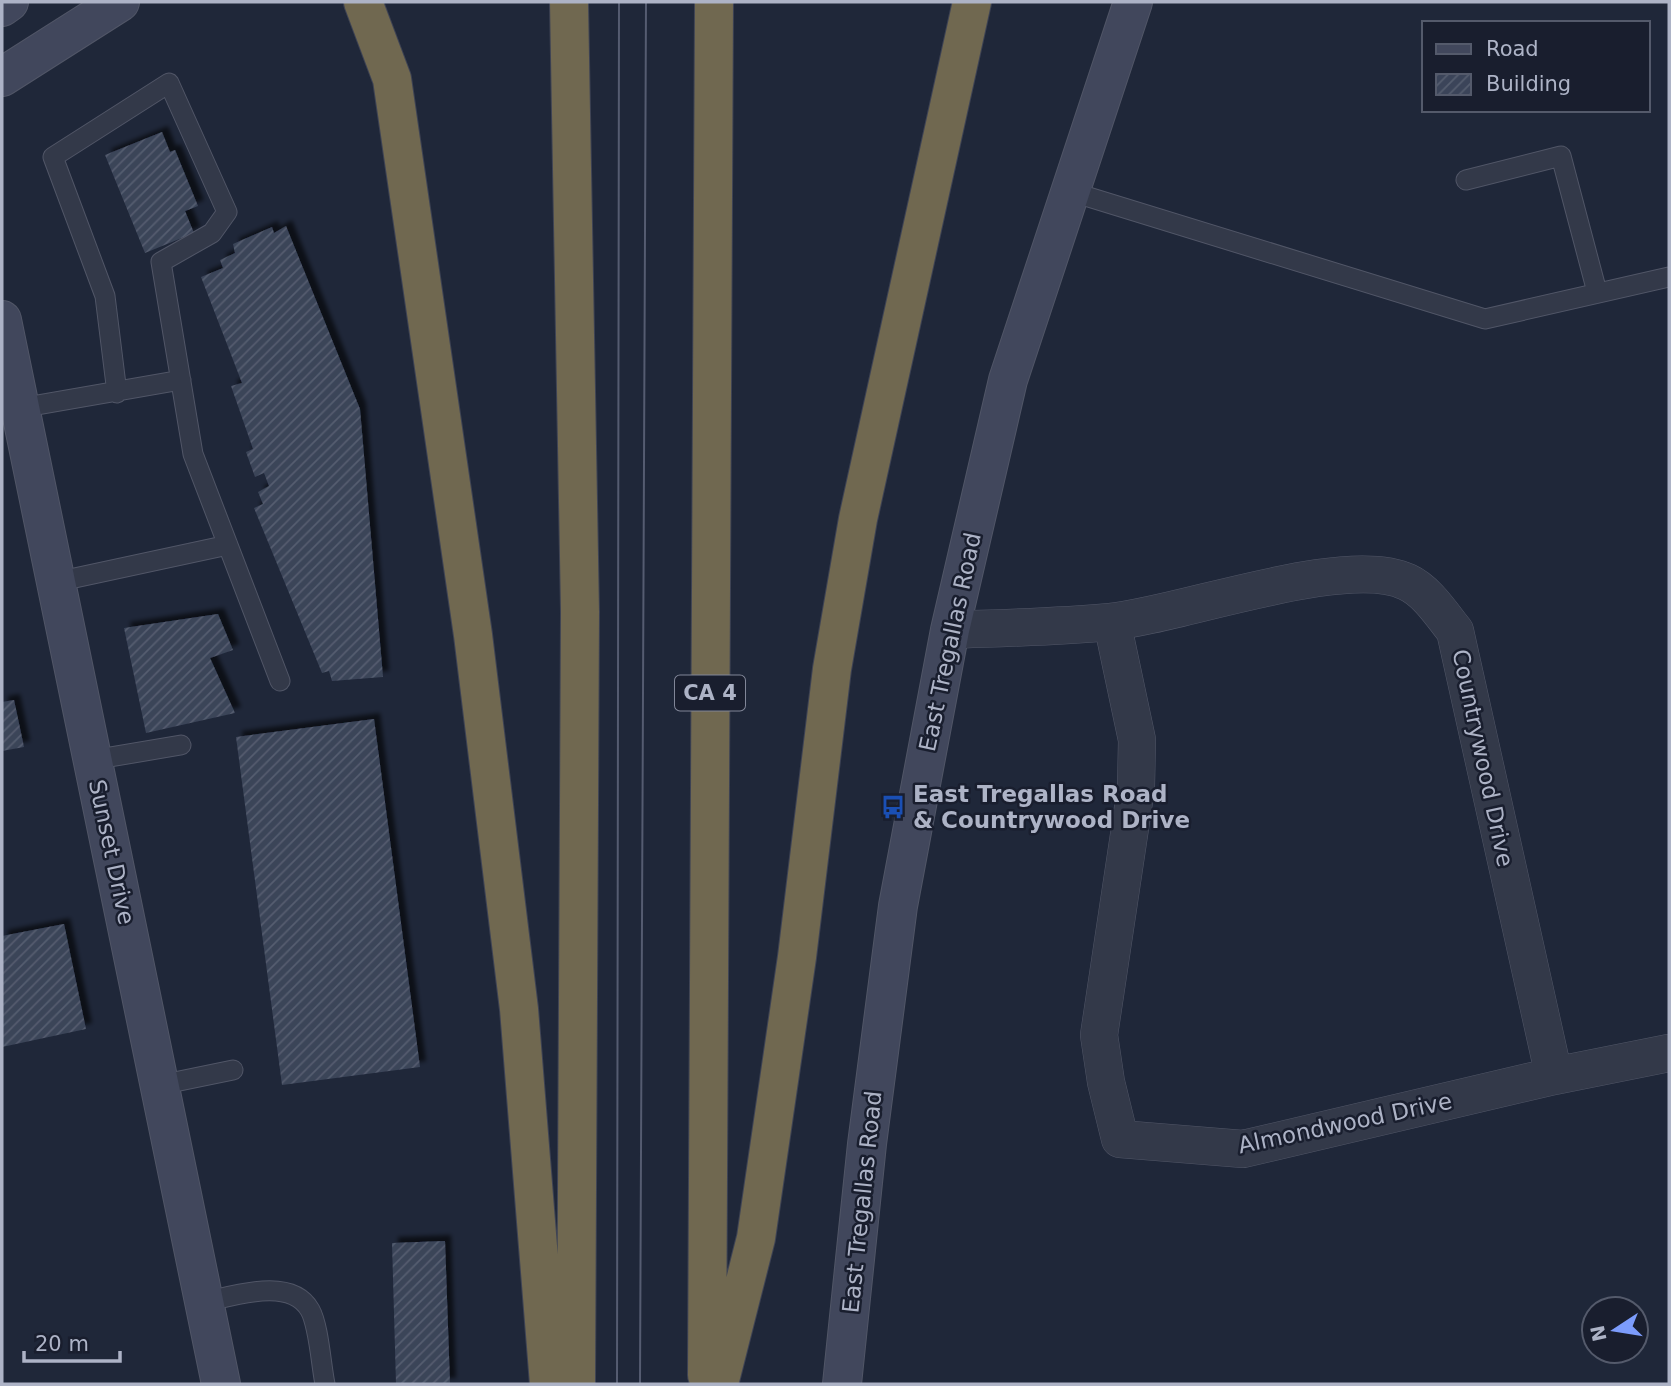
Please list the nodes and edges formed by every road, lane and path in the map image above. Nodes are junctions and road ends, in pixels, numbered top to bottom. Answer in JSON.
{"nodes":[{"id":1,"x":9,"y":2,"type":"edge"},
{"id":2,"x":120,"y":2,"type":"edge"},
{"id":3,"x":363,"y":2,"type":"edge"},
{"id":4,"x":563,"y":2,"type":"edge"},
{"id":5,"x":569,"y":2,"type":"edge"},
{"id":6,"x":714,"y":2,"type":"edge"},
{"id":7,"x":972,"y":2,"type":"edge"},
{"id":8,"x":1133,"y":2,"type":"edge"},
{"id":9,"x":2,"y":7,"type":"edge"},
{"id":10,"x":2,"y":77,"type":"edge"},
{"id":11,"x":570,"y":84,"type":"junction"},
{"id":12,"x":1466,"y":180,"type":"dead end"},
{"id":13,"x":1069,"y":191,"type":"junction"},
{"id":14,"x":1669,"y":277,"type":"edge"},
{"id":15,"x":1597,"y":292,"type":"junction"},
{"id":16,"x":2,"y":320,"type":"edge"},
{"id":17,"x":181,"y":380,"type":"junction"},
{"id":18,"x":117,"y":393,"type":"junction"},
{"id":19,"x":20,"y":408,"type":"junction"},
{"id":20,"x":228,"y":545,"type":"junction"},
{"id":21,"x":56,"y":582,"type":"junction"},
{"id":22,"x":1112,"y":622,"type":"junction"},
{"id":23,"x":950,"y":630,"type":"junction"},
{"id":24,"x":280,"y":681,"type":"dead end"},
{"id":25,"x":181,"y":745,"type":"dead end"},
{"id":26,"x":92,"y":760,"type":"junction"},
{"id":27,"x":1669,"y":1053,"type":"edge"},
{"id":28,"x":233,"y":1070,"type":"dead end"},
{"id":29,"x":1554,"y":1076,"type":"junction"},
{"id":30,"x":160,"y":1085,"type":"junction"},
{"id":31,"x":204,"y":1302,"type":"junction"},
{"id":32,"x":221,"y":1384,"type":"edge"},
{"id":33,"x":325,"y":1384,"type":"edge"},
{"id":34,"x":549,"y":1384,"type":"edge"},
{"id":35,"x":576,"y":1384,"type":"edge"},
{"id":36,"x":707,"y":1384,"type":"edge"},
{"id":37,"x":719,"y":1384,"type":"edge"},
{"id":38,"x":842,"y":1384,"type":"edge"}],
"edges":[{"from":1,"to":9,"type":"street"},
{"from":2,"to":10,"type":"street"},
{"from":3,"to":34,"type":"highway"},
{"from":4,"to":11,"type":"highway"},
{"from":5,"to":11,"type":"highway"},
{"from":6,"to":36,"type":"highway","number":"CA 4"},
{"from":7,"to":37,"type":"highway"},
{"from":8,"to":13,"type":"street","name":"East Tregallas Road"},
{"from":11,"to":35,"type":"highway"},
{"from":12,"to":15,"type":"lane"},
{"from":13,"to":15,"type":"lane"},
{"from":13,"to":23,"type":"street","name":"East Tregallas Road"},
{"from":14,"to":15,"type":"lane"},
{"from":16,"to":19,"type":"street","name":"Sunset Drive"},
{"from":17,"to":18,"type":"lane"},
{"from":17,"to":18,"type":"lane"},
{"from":17,"to":20,"type":"lane"},
{"from":18,"to":19,"type":"lane"},
{"from":19,"to":21,"type":"street","name":"Sunset Drive"},
{"from":20,"to":21,"type":"lane"},
{"from":20,"to":24,"type":"lane"},
{"from":21,"to":26,"type":"street","name":"Sunset Drive"},
{"from":22,"to":23,"type":"street","name":"Countrywood Drive"},
{"from":22,"to":29,"type":"street","name":"Countrywood Drive"},
{"from":22,"to":29,"type":"street","name":"Almondwood Drive"},
{"from":23,"to":38,"type":"street","name":"East Tregallas Road"},
{"from":25,"to":26,"type":"lane"},
{"from":26,"to":30,"type":"street","name":"Sunset Drive"},
{"from":27,"to":29,"type":"street","name":"Almondwood Drive"},
{"from":28,"to":30,"type":"lane"},
{"from":30,"to":31,"type":"street","name":"Sunset Drive"},
{"from":31,"to":32,"type":"street","name":"Sunset Drive"},
{"from":31,"to":33,"type":"lane"}]}
